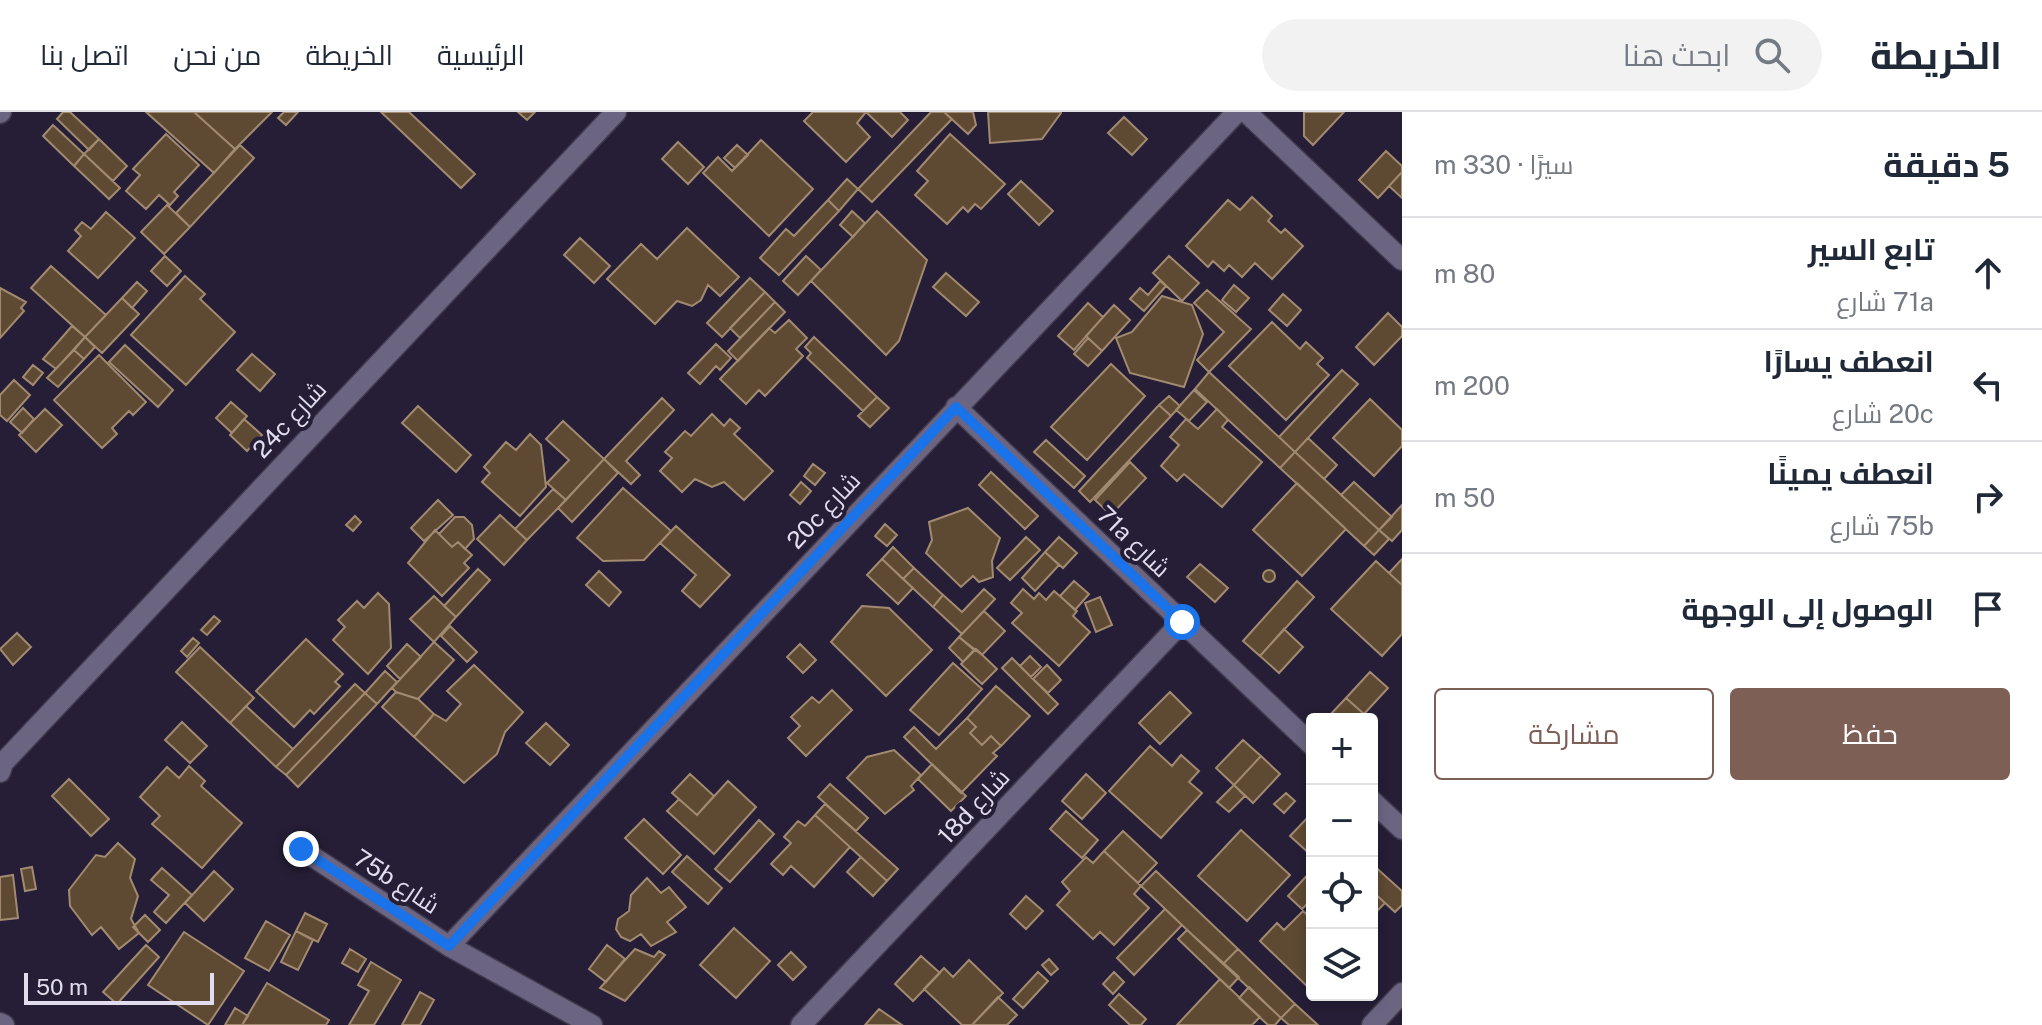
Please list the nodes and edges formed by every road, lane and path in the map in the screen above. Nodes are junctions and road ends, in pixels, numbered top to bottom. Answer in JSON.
{"nodes":[{"id":1,"x":616,"y":112,"type":"edge"},
{"id":2,"x":1237,"y":112,"type":"edge"},
{"id":3,"x":1246,"y":112,"type":"edge"},
{"id":4,"x":1402,"y":260,"type":"edge"},
{"id":5,"x":956,"y":407,"type":"junction"},
{"id":6,"x":1182,"y":622,"type":"junction"},
{"id":7,"x":1306,"y":739,"type":"edge"},
{"id":8,"x":1,"y":766,"type":"edge"},
{"id":9,"x":1378,"y":807,"type":"edge"},
{"id":10,"x":1402,"y":829,"type":"edge"},
{"id":11,"x":301,"y":849,"type":"dead end"},
{"id":12,"x":449,"y":946,"type":"junction"},
{"id":13,"x":1402,"y":993,"type":"edge"},
{"id":14,"x":592,"y":1025,"type":"edge"},
{"id":15,"x":801,"y":1025,"type":"edge"},
{"id":16,"x":1372,"y":1025,"type":"edge"}],
"edges":[{"from":1,"to":8,"type":"street","name":"24c شارع"},
{"from":2,"to":5,"type":"street","name":"20c شارع"},
{"from":3,"to":4,"type":"street"},
{"from":5,"to":6,"type":"street","name":"71a شارع"},
{"from":5,"to":12,"type":"street","name":"20c شارع"},
{"from":6,"to":7,"type":"street","name":"71a شارع"},
{"from":6,"to":15,"type":"street","name":"18d شارع"},
{"from":9,"to":10,"type":"street"},
{"from":11,"to":12,"type":"street","name":"75b شارع"},
{"from":12,"to":14,"type":"street","name":"75b شارع"},
{"from":13,"to":16,"type":"street"}]}
